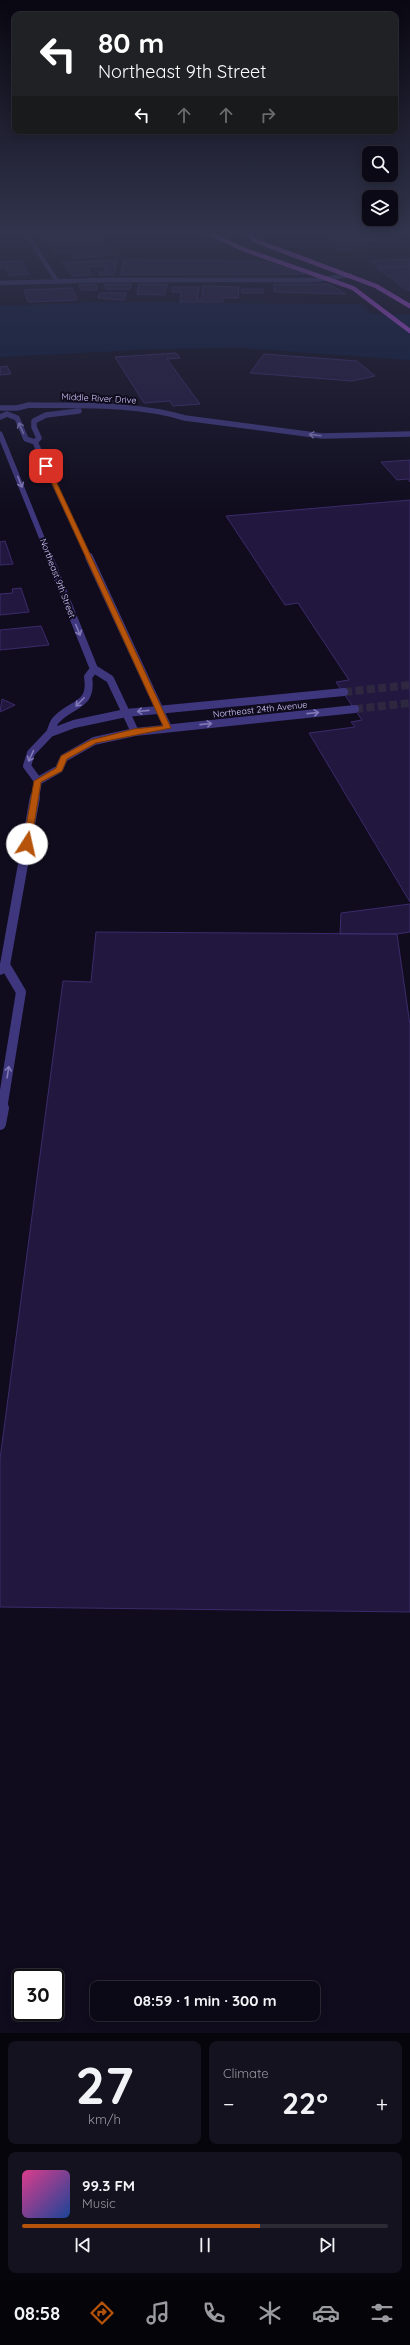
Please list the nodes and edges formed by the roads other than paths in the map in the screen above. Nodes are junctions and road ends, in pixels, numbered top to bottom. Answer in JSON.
{"nodes":[{"id":1,"x":17,"y":408,"type":"junction"},
{"id":2,"x":4,"y":410,"type":"edge"},
{"id":3,"x":81,"y":411,"type":"junction"},
{"id":4,"x":0,"y":417,"type":"edge"},
{"id":5,"x":179,"y":417,"type":"junction"},
{"id":6,"x":273,"y":431,"type":"junction"},
{"id":7,"x":0,"y":434,"type":"edge"},
{"id":8,"x":410,"y":434,"type":"edge"},
{"id":9,"x":410,"y":439,"type":"edge"},
{"id":10,"x":35,"y":442,"type":"junction"},
{"id":11,"x":94,"y":669,"type":"junction"},
{"id":12,"x":344,"y":692,"type":"tunnel mouth"},
{"id":13,"x":355,"y":709,"type":"tunnel mouth"},
{"id":14,"x":159,"y":710,"type":"junction"},
{"id":15,"x":126,"y":713,"type":"junction"},
{"id":16,"x":168,"y":728,"type":"junction"},
{"id":17,"x":134,"y":732,"type":"junction"},
{"id":18,"x":50,"y":733,"type":"junction"},
{"id":19,"x":38,"y":781,"type":"junction"},
{"id":20,"x":2,"y":968,"type":"edge"},
{"id":21,"x":0,"y":1124,"type":"edge"}],
"edges":[{"from":1,"to":2,"type":"street","name":"Middle River Drive"},
{"from":1,"to":3,"type":"street","name":"Middle River Drive"},
{"from":1,"to":5,"type":"street","name":"Middle River Drive"},
{"from":2,"to":4,"type":"street"},
{"from":10,"to":2,"type":"street","one_way":true},
{"from":3,"to":5,"type":"street","name":"Middle River Drive"},
{"from":3,"to":10,"type":"street"},
{"from":5,"to":6,"type":"street","name":"Middle River Drive"},
{"from":8,"to":6,"type":"street","name":"Middle River Drive","one_way":true},
{"from":6,"to":9,"type":"street","name":"Middle River Drive"},
{"from":7,"to":11,"type":"street","name":"Northeast 9th Street","one_way":true},
{"from":10,"to":14,"type":"street"},
{"from":11,"to":15,"type":"street"},
{"from":11,"to":18,"type":"street","one_way":true},
{"from":12,"to":14,"type":"street","name":"Northeast 24th Avenue"},
{"from":16,"to":13,"type":"street","name":"Northeast 24th Avenue","one_way":true},
{"from":14,"to":15,"type":"street","one_way":true},
{"from":14,"to":16,"type":"street"},
{"from":15,"to":17,"type":"street"},
{"from":15,"to":18,"type":"street"},
{"from":16,"to":17,"type":"street"},
{"from":17,"to":19,"type":"street"},
{"from":18,"to":19,"type":"street","one_way":true},
{"from":19,"to":20,"type":"street"},
{"from":21,"to":20,"type":"street","one_way":true}]}
